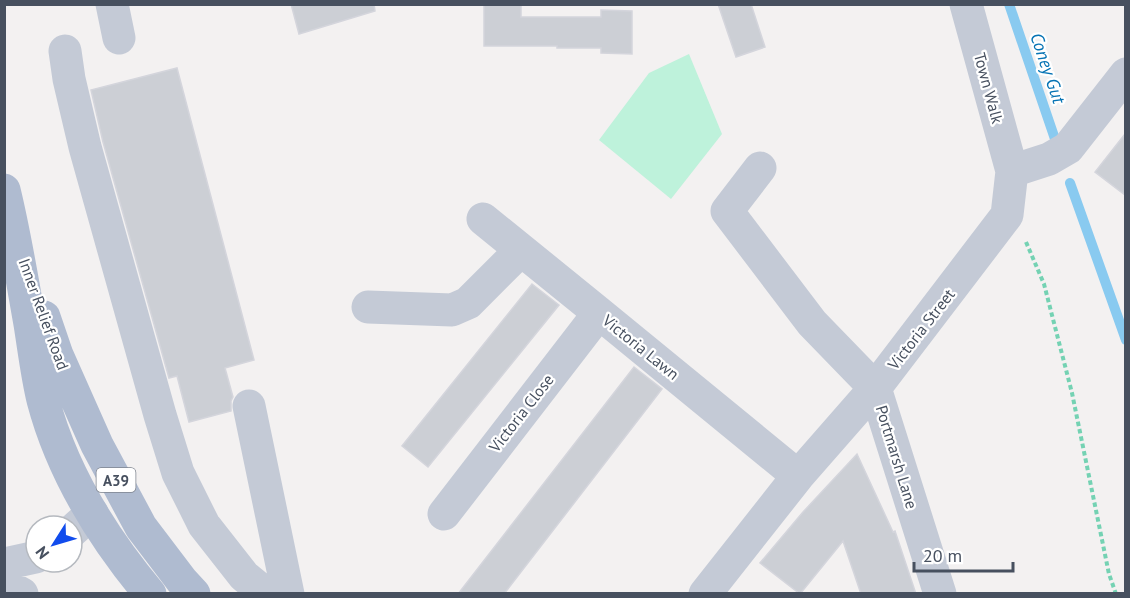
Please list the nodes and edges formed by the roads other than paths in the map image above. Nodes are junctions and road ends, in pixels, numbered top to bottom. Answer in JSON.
{"nodes":[{"id":1,"x":112,"y":4,"type":"edge"},
{"id":2,"x":966,"y":4,"type":"edge"},
{"id":3,"x":119,"y":38,"type":"dead end"},
{"id":4,"x":65,"y":51,"type":"dead end"},
{"id":5,"x":1125,"y":74,"type":"edge"},
{"id":6,"x":760,"y":168,"type":"dead end"},
{"id":7,"x":1012,"y":171,"type":"junction"},
{"id":8,"x":4,"y":190,"type":"edge"},
{"id":9,"x":483,"y":219,"type":"dead end"},
{"id":10,"x":14,"y":234,"type":"junction"},
{"id":11,"x":521,"y":250,"type":"junction"},
{"id":12,"x":368,"y":307,"type":"dead end"},
{"id":13,"x":599,"y":313,"type":"junction"},
{"id":14,"x":875,"y":388,"type":"junction"},
{"id":15,"x":249,"y":406,"type":"dead end"},
{"id":16,"x":798,"y":476,"type":"junction"},
{"id":17,"x":80,"y":514,"type":"edge"},
{"id":18,"x":444,"y":514,"type":"dead end"},
{"id":19,"x":84,"y":522,"type":"edge"},
{"id":20,"x":84,"y":524,"type":"edge"},
{"id":21,"x":141,"y":527,"type":"junction"},
{"id":22,"x":24,"y":560,"type":"edge"},
{"id":23,"x":4,"y":564,"type":"edge"},
{"id":24,"x":4,"y":584,"type":"edge"},
{"id":25,"x":22,"y":594,"type":"edge"},
{"id":26,"x":150,"y":594,"type":"edge"},
{"id":27,"x":194,"y":594,"type":"edge"},
{"id":28,"x":266,"y":594,"type":"edge"},
{"id":29,"x":288,"y":594,"type":"edge"},
{"id":30,"x":705,"y":594,"type":"edge"},
{"id":31,"x":940,"y":594,"type":"edge"}],
"edges":[{"from":1,"to":3,"type":"street"},
{"from":2,"to":7,"type":"street","name":"Town Walk"},
{"from":4,"to":28,"type":"street"},
{"from":5,"to":7,"type":"street"},
{"from":6,"to":14,"type":"street"},
{"from":7,"to":14,"type":"street","name":"Victoria Street"},
{"from":8,"to":10,"type":"main road","number":"A39"},
{"from":9,"to":11,"type":"street","name":"Victoria Lawn"},
{"from":10,"to":17,"type":"main road","name":"Inner Relief Road","number":"A39"},
{"from":10,"to":21,"type":"main road","name":"Inner Relief Road","number":"A39"},
{"from":11,"to":12,"type":"street"},
{"from":11,"to":13,"type":"street","name":"Victoria Lawn"},
{"from":13,"to":16,"type":"street","name":"Victoria Lawn"},
{"from":13,"to":18,"type":"street","name":"Victoria Close"},
{"from":14,"to":16,"type":"street","name":"Victoria Street"},
{"from":14,"to":31,"type":"street","name":"Portmarsh Lane"},
{"from":15,"to":29,"type":"street"},
{"from":16,"to":30,"type":"street","name":"Victoria Street"},
{"from":19,"to":21,"type":"main road","number":"A39"},
{"from":20,"to":26,"type":"main road","name":"Inner Relief Road","number":"A39"},
{"from":21,"to":27,"type":"main road","name":"Inner Relief Road","number":"A39"},
{"from":22,"to":23,"type":"street"},
{"from":24,"to":25,"type":"street"}]}
